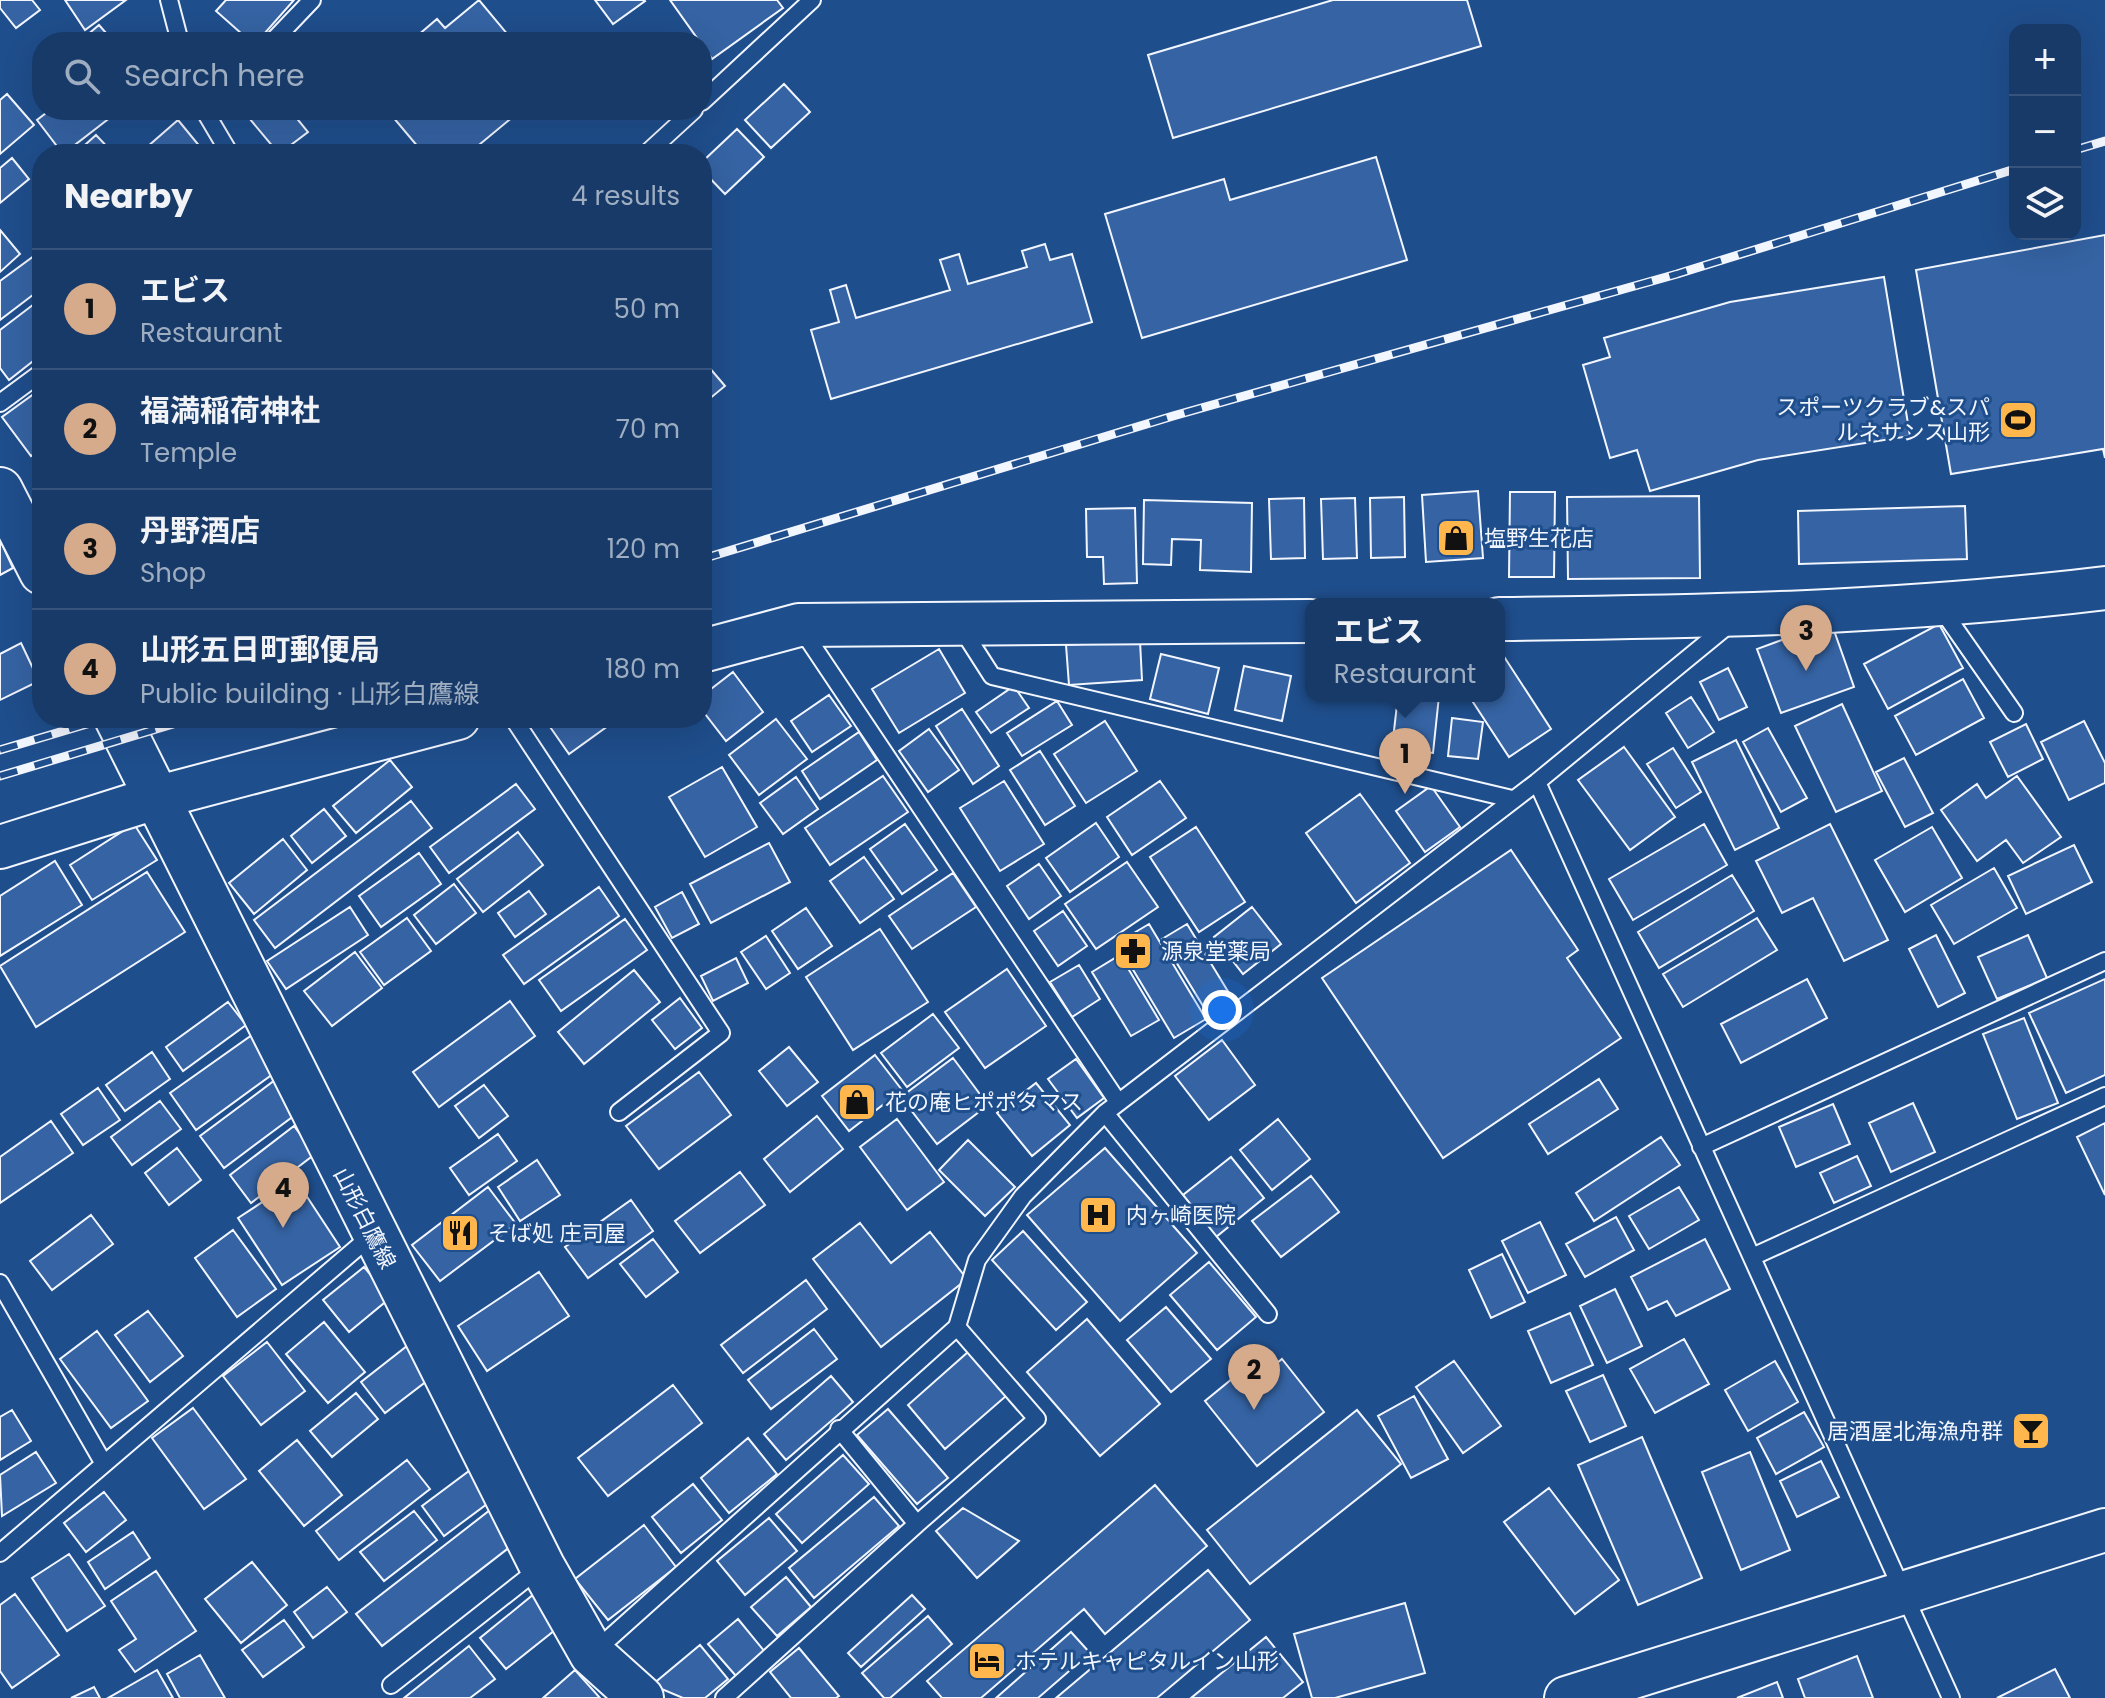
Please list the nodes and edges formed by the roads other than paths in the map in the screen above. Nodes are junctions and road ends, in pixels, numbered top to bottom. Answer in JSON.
{"nodes":[{"id":1,"x":169,"y":0,"type":"edge"},
{"id":2,"x":312,"y":0,"type":"edge"},
{"id":3,"x":812,"y":0,"type":"edge"},
{"id":4,"x":177,"y":32,"type":"edge"},
{"id":5,"x":282,"y":32,"type":"edge"},
{"id":6,"x":712,"y":93,"type":"edge"},
{"id":7,"x":210,"y":120,"type":"edge"},
{"id":8,"x":683,"y":120,"type":"edge"},
{"id":9,"x":224,"y":144,"type":"edge"},
{"id":10,"x":657,"y":144,"type":"edge"},
{"id":11,"x":32,"y":379,"type":"edge"},
{"id":12,"x":0,"y":403,"type":"edge"},
{"id":13,"x":0,"y":490,"type":"edge"},
{"id":14,"x":32,"y":552,"type":"edge"},
{"id":15,"x":2105,"y":588,"type":"edge"},
{"id":16,"x":1939,"y":605,"type":"junction"},
{"id":17,"x":1739,"y":616,"type":"junction"},
{"id":18,"x":1505,"y":619,"type":"edge"},
{"id":19,"x":957,"y":621,"type":"junction"},
{"id":20,"x":1305,"y":621,"type":"edge"},
{"id":21,"x":799,"y":625,"type":"junction"},
{"id":22,"x":712,"y":648,"type":"edge"},
{"id":23,"x":2014,"y":713,"type":"dead end"},
{"id":24,"x":122,"y":728,"type":"edge"},
{"id":25,"x":420,"y":728,"type":"edge"},
{"id":26,"x":520,"y":728,"type":"edge"},
{"id":27,"x":1537,"y":782,"type":"junction"},
{"id":28,"x":155,"y":798,"type":"junction"},
{"id":29,"x":1512,"y":799,"type":"junction"},
{"id":30,"x":0,"y":847,"type":"edge"},
{"id":31,"x":2105,"y":961,"type":"edge"},
{"id":32,"x":2105,"y":1096,"type":"edge"},
{"id":33,"x":1111,"y":1108,"type":"junction"},
{"id":34,"x":619,"y":1112,"type":"dead end"},
{"id":35,"x":1701,"y":1147,"type":"junction"},
{"id":36,"x":373,"y":1234,"type":"junction"},
{"id":37,"x":1752,"y":1257,"type":"junction"},
{"id":38,"x":0,"y":1283,"type":"edge"},
{"id":39,"x":1268,"y":1314,"type":"dead end"},
{"id":40,"x":957,"y":1327,"type":"junction"},
{"id":41,"x":839,"y":1429,"type":"junction"},
{"id":42,"x":104,"y":1464,"type":"junction"},
{"id":43,"x":917,"y":1524,"type":"junction"},
{"id":44,"x":2105,"y":1530,"type":"edge"},
{"id":45,"x":0,"y":1553,"type":"edge"},
{"id":46,"x":542,"y":1566,"type":"junction"},
{"id":47,"x":1903,"y":1594,"type":"junction"},
{"id":48,"x":592,"y":1654,"type":"junction"},
{"id":49,"x":391,"y":1685,"type":"dead end"},
{"id":50,"x":641,"y":1698,"type":"edge"},
{"id":51,"x":724,"y":1698,"type":"edge"},
{"id":52,"x":1566,"y":1698,"type":"edge"},
{"id":53,"x":1951,"y":1698,"type":"edge"}],
"edges":[{"from":1,"to":4,"type":"lane"},
{"from":2,"to":5,"type":"lane"},
{"from":3,"to":6,"type":"lane"},
{"from":7,"to":9,"type":"lane"},
{"from":8,"to":10,"type":"lane"},
{"from":11,"to":12,"type":"lane"},
{"from":13,"to":14,"type":"main road"},
{"from":15,"to":16,"type":"street"},
{"from":16,"to":17,"type":"street"},
{"from":16,"to":23,"type":"lane"},
{"from":17,"to":18,"type":"street"},
{"from":17,"to":27,"type":"lane"},
{"from":19,"to":20,"type":"street"},
{"from":19,"to":21,"type":"street"},
{"from":19,"to":29,"type":"lane"},
{"from":21,"to":22,"type":"street"},
{"from":21,"to":33,"type":"lane"},
{"from":24,"to":28,"type":"main road","name":"山形白鷹線"},
{"from":25,"to":28,"type":"street"},
{"from":26,"to":34,"type":"lane"},
{"from":27,"to":29,"type":"lane"},
{"from":27,"to":35,"type":"lane"},
{"from":28,"to":30,"type":"street"},
{"from":28,"to":36,"type":"main road","name":"山形白鷹線"},
{"from":29,"to":33,"type":"lane"},
{"from":31,"to":35,"type":"lane"},
{"from":32,"to":37,"type":"lane"},
{"from":33,"to":39,"type":"lane"},
{"from":33,"to":40,"type":"lane"},
{"from":35,"to":37,"type":"lane"},
{"from":36,"to":42,"type":"lane"},
{"from":36,"to":46,"type":"main road","name":"山形白鷹線"},
{"from":37,"to":47,"type":"lane"},
{"from":38,"to":42,"type":"lane"},
{"from":40,"to":41,"type":"lane"},
{"from":40,"to":43,"type":"lane"},
{"from":41,"to":43,"type":"lane"},
{"from":41,"to":48,"type":"lane"},
{"from":42,"to":45,"type":"lane"},
{"from":43,"to":51,"type":"lane"},
{"from":44,"to":47,"type":"street"},
{"from":46,"to":48,"type":"main road","name":"山形白鷹線"},
{"from":46,"to":49,"type":"lane"},
{"from":47,"to":52,"type":"street"},
{"from":47,"to":53,"type":"lane"},
{"from":48,"to":50,"type":"main road","name":"山形白鷹線"}]}
